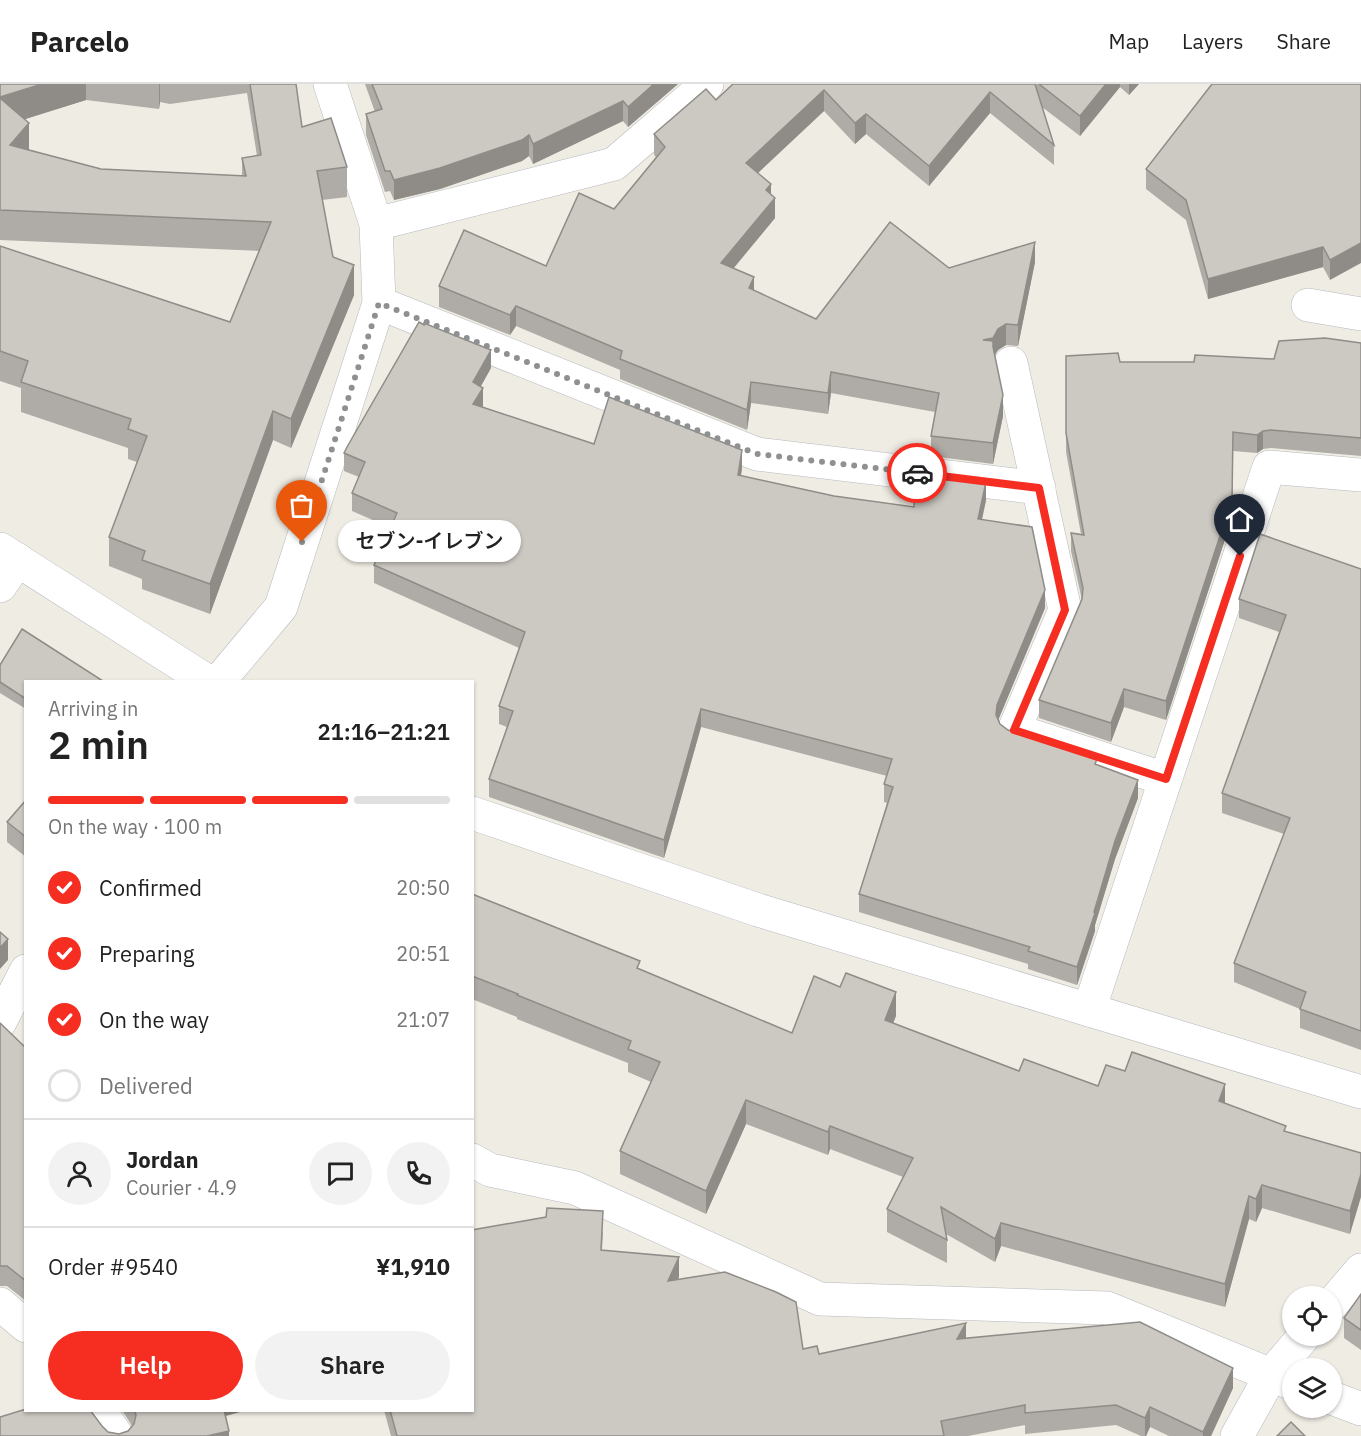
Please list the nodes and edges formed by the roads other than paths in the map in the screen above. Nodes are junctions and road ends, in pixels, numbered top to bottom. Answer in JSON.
{"nodes":[{"id":1,"x":330,"y":84,"type":"edge"},
{"id":2,"x":707,"y":84,"type":"edge"},
{"id":3,"x":376,"y":224,"type":"junction"},
{"id":4,"x":379,"y":303,"type":"junction"},
{"id":5,"x":1308,"y":305,"type":"dead end"},
{"id":6,"x":1361,"y":314,"type":"edge"},
{"id":7,"x":1011,"y":363,"type":"dead end"},
{"id":8,"x":1361,"y":475,"type":"edge"},
{"id":9,"x":1039,"y":488,"type":"junction"},
{"id":10,"x":6,"y":565,"type":"edge"},
{"id":11,"x":205,"y":680,"type":"edge"},
{"id":12,"x":220,"y":680,"type":"edge"},
{"id":13,"x":1166,"y":779,"type":"junction"},
{"id":14,"x":474,"y":814,"type":"edge"},
{"id":15,"x":24,"y":975,"type":"edge"},
{"id":16,"x":1089,"y":1010,"type":"junction"},
{"id":17,"x":24,"y":1021,"type":"edge"},
{"id":18,"x":0,"y":1022,"type":"edge"},
{"id":19,"x":1361,"y":1092,"type":"edge"},
{"id":20,"x":474,"y":1161,"type":"edge"},
{"id":21,"x":1361,"y":1270,"type":"edge"},
{"id":22,"x":1342,"y":1292,"type":"edge"},
{"id":23,"x":0,"y":1304,"type":"edge"},
{"id":24,"x":24,"y":1324,"type":"edge"},
{"id":25,"x":1282,"y":1379,"type":"edge"},
{"id":26,"x":1342,"y":1402,"type":"edge"},
{"id":27,"x":1361,"y":1409,"type":"edge"},
{"id":28,"x":100,"y":1412,"type":"edge"},
{"id":29,"x":117,"y":1436,"type":"edge"},
{"id":30,"x":1237,"y":1436,"type":"edge"}],
"edges":[{"from":1,"to":3,"type":"street"},
{"from":2,"to":3,"type":"street"},
{"from":3,"to":4,"type":"street"},
{"from":4,"to":9,"type":"street"},
{"from":4,"to":12,"type":"street"},
{"from":5,"to":6,"type":"street"},
{"from":7,"to":9,"type":"street"},
{"from":8,"to":13,"type":"street"},
{"from":9,"to":13,"type":"street"},
{"from":10,"to":11,"type":"street"},
{"from":13,"to":16,"type":"street"},
{"from":14,"to":16,"type":"street"},
{"from":15,"to":18,"type":"street"},
{"from":16,"to":19,"type":"street"},
{"from":17,"to":18,"type":"street"},
{"from":20,"to":25,"type":"street"},
{"from":21,"to":22,"type":"street"},
{"from":23,"to":24,"type":"street"},
{"from":25,"to":30,"type":"street"},
{"from":26,"to":27,"type":"street"},
{"from":28,"to":29,"type":"street"}]}
